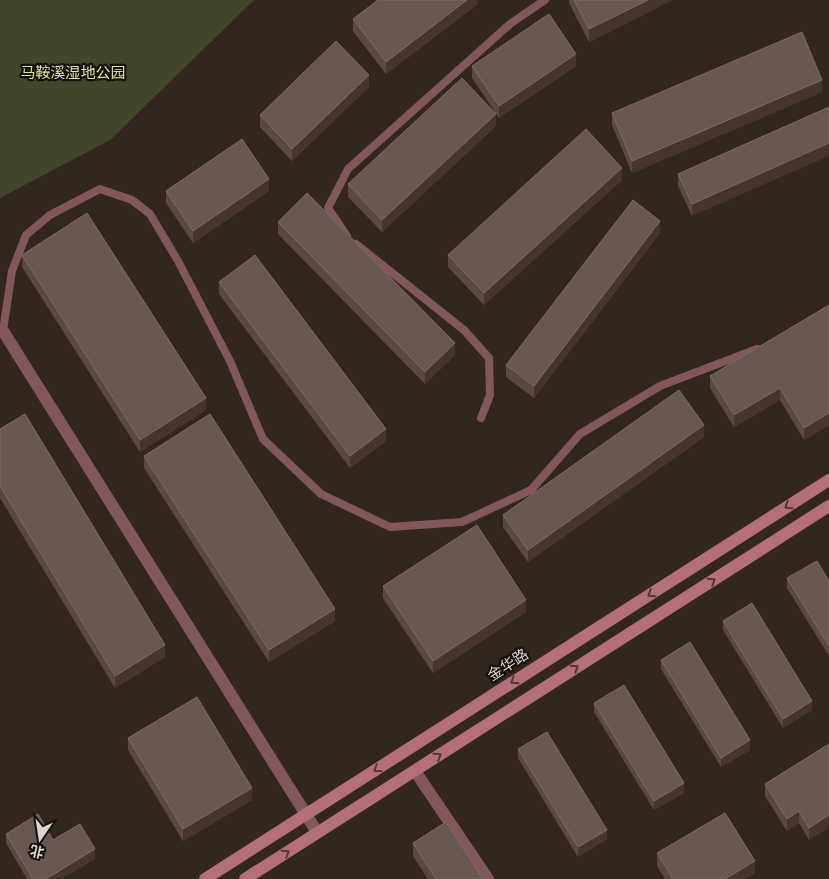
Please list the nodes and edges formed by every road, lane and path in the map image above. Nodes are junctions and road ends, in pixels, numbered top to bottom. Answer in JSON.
{"nodes":[{"id":1,"x":545,"y":0,"type":"edge"},
{"id":2,"x":3,"y":331,"type":"joint"},
{"id":3,"x":768,"y":343,"type":"edge"},
{"id":4,"x":481,"y":418,"type":"dead end"},
{"id":5,"x":829,"y":480,"type":"edge"},
{"id":6,"x":829,"y":506,"type":"edge"},
{"id":7,"x":415,"y":771,"type":"junction"},
{"id":8,"x":306,"y":814,"type":"junction"},
{"id":9,"x":317,"y":832,"type":"junction"},
{"id":10,"x":205,"y":879,"type":"edge"},
{"id":11,"x":245,"y":879,"type":"edge"},
{"id":12,"x":488,"y":879,"type":"edge"}],
"edges":[{"from":1,"to":4,"type":"lane"},
{"from":2,"to":3,"type":"lane"},
{"from":2,"to":8,"type":"street"},
{"from":5,"to":8,"type":"main road","name":"金华路","one_way":true},
{"from":7,"to":6,"type":"main road","one_way":true},
{"from":7,"to":9,"type":"main road"},
{"from":7,"to":12,"type":"street"},
{"from":8,"to":9,"type":"street"},
{"from":8,"to":10,"type":"main road","name":"金华路"},
{"from":11,"to":9,"type":"main road","one_way":true}]}
